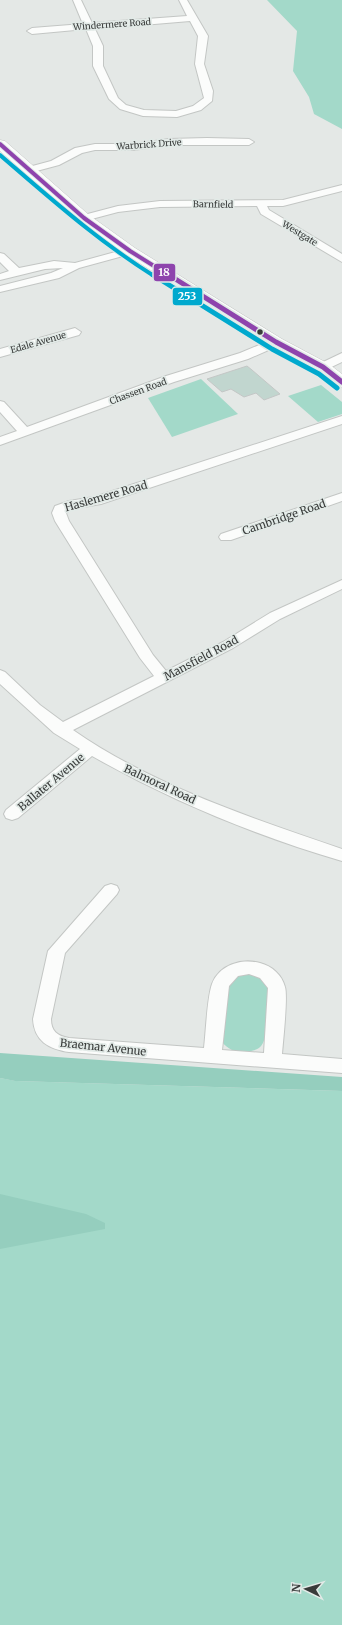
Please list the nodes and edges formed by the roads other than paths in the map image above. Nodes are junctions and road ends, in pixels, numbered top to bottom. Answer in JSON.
{"nodes":[{"id":1,"x":77,"y":0,"type":"edge"},
{"id":2,"x":183,"y":0,"type":"edge"},
{"id":3,"x":193,"y":18,"type":"junction"},
{"id":4,"x":89,"y":26,"type":"junction"},
{"id":5,"x":32,"y":31,"type":"dead end"},
{"id":6,"x":251,"y":142,"type":"dead end"},
{"id":7,"x":1,"y":146,"type":"edge"},
{"id":8,"x":29,"y":170,"type":"junction"},
{"id":9,"x":342,"y":188,"type":"edge"},
{"id":10,"x":262,"y":204,"type":"junction"},
{"id":11,"x":84,"y":218,"type":"junction"},
{"id":12,"x":130,"y":251,"type":"junction"},
{"id":13,"x":0,"y":256,"type":"edge"},
{"id":14,"x":342,"y":259,"type":"edge"},
{"id":15,"x":75,"y":266,"type":"junction"},
{"id":16,"x":17,"y":273,"type":"junction"},
{"id":17,"x":0,"y":277,"type":"edge"},
{"id":18,"x":0,"y":289,"type":"edge"},
{"id":19,"x":76,"y":332,"type":"dead end"},
{"id":20,"x":276,"y":342,"type":"junction"},
{"id":21,"x":0,"y":353,"type":"edge"},
{"id":22,"x":342,"y":357,"type":"edge"},
{"id":23,"x":323,"y":367,"type":"junction"},
{"id":24,"x":342,"y":382,"type":"edge"},
{"id":25,"x":0,"y":405,"type":"edge"},
{"id":26,"x":342,"y":420,"type":"edge"},
{"id":27,"x":25,"y":432,"type":"junction"},
{"id":28,"x":0,"y":441,"type":"edge"},
{"id":29,"x":342,"y":497,"type":"edge"},
{"id":30,"x":226,"y":537,"type":"dead end"},
{"id":31,"x":342,"y":584,"type":"edge"},
{"id":32,"x":0,"y":675,"type":"edge"},
{"id":33,"x":164,"y":678,"type":"junction"},
{"id":34,"x":59,"y":729,"type":"junction"},
{"id":35,"x":90,"y":749,"type":"junction"},
{"id":36,"x":12,"y":814,"type":"dead end"},
{"id":37,"x":342,"y":855,"type":"edge"},
{"id":38,"x":111,"y":890,"type":"dead end"},
{"id":39,"x":212,"y":1056,"type":"junction"},
{"id":40,"x":273,"y":1060,"type":"junction"},
{"id":41,"x":342,"y":1066,"type":"edge"}],
"edges":[{"from":1,"to":4,"type":"street"},
{"from":2,"to":3,"type":"street"},
{"from":3,"to":4,"type":"street","name":"Windermere Road"},
{"from":3,"to":4,"type":"street"},
{"from":4,"to":5,"type":"street","name":"Windermere Road"},
{"from":6,"to":8,"type":"street","name":"Warbrick Drive"},
{"from":7,"to":8,"type":"main road"},
{"from":8,"to":11,"type":"main road"},
{"from":9,"to":10,"type":"street","name":"Barnfield"},
{"from":10,"to":11,"type":"street","name":"Barnfield"},
{"from":10,"to":14,"type":"street","name":"Westgate"},
{"from":11,"to":12,"type":"main road"},
{"from":12,"to":15,"type":"street"},
{"from":12,"to":20,"type":"main road"},
{"from":13,"to":16,"type":"street"},
{"from":15,"to":16,"type":"street"},
{"from":15,"to":18,"type":"street"},
{"from":16,"to":17,"type":"street"},
{"from":19,"to":21,"type":"street","name":"Edale Avenue"},
{"from":20,"to":23,"type":"main road"},
{"from":20,"to":27,"type":"street","name":"Chassen Road"},
{"from":22,"to":23,"type":"street"},
{"from":23,"to":24,"type":"main road"},
{"from":25,"to":27,"type":"street"},
{"from":26,"to":33,"type":"street","name":"Haslemere Road"},
{"from":27,"to":28,"type":"street","name":"Chassen Road"},
{"from":29,"to":30,"type":"street","name":"Cambridge Road"},
{"from":31,"to":33,"type":"street","name":"Mansfield Road"},
{"from":32,"to":34,"type":"street","name":"Balmoral Road"},
{"from":33,"to":34,"type":"street","name":"Mansfield Road"},
{"from":34,"to":35,"type":"street","name":"Balmoral Road"},
{"from":35,"to":36,"type":"street","name":"Ballater Avenue"},
{"from":35,"to":37,"type":"street","name":"Balmoral Road"},
{"from":38,"to":39,"type":"street","name":"Braemar Avenue"},
{"from":39,"to":40,"type":"street","name":"Braemar Avenue"},
{"from":39,"to":40,"type":"street"},
{"from":40,"to":41,"type":"street","name":"Braemar Avenue"}]}
